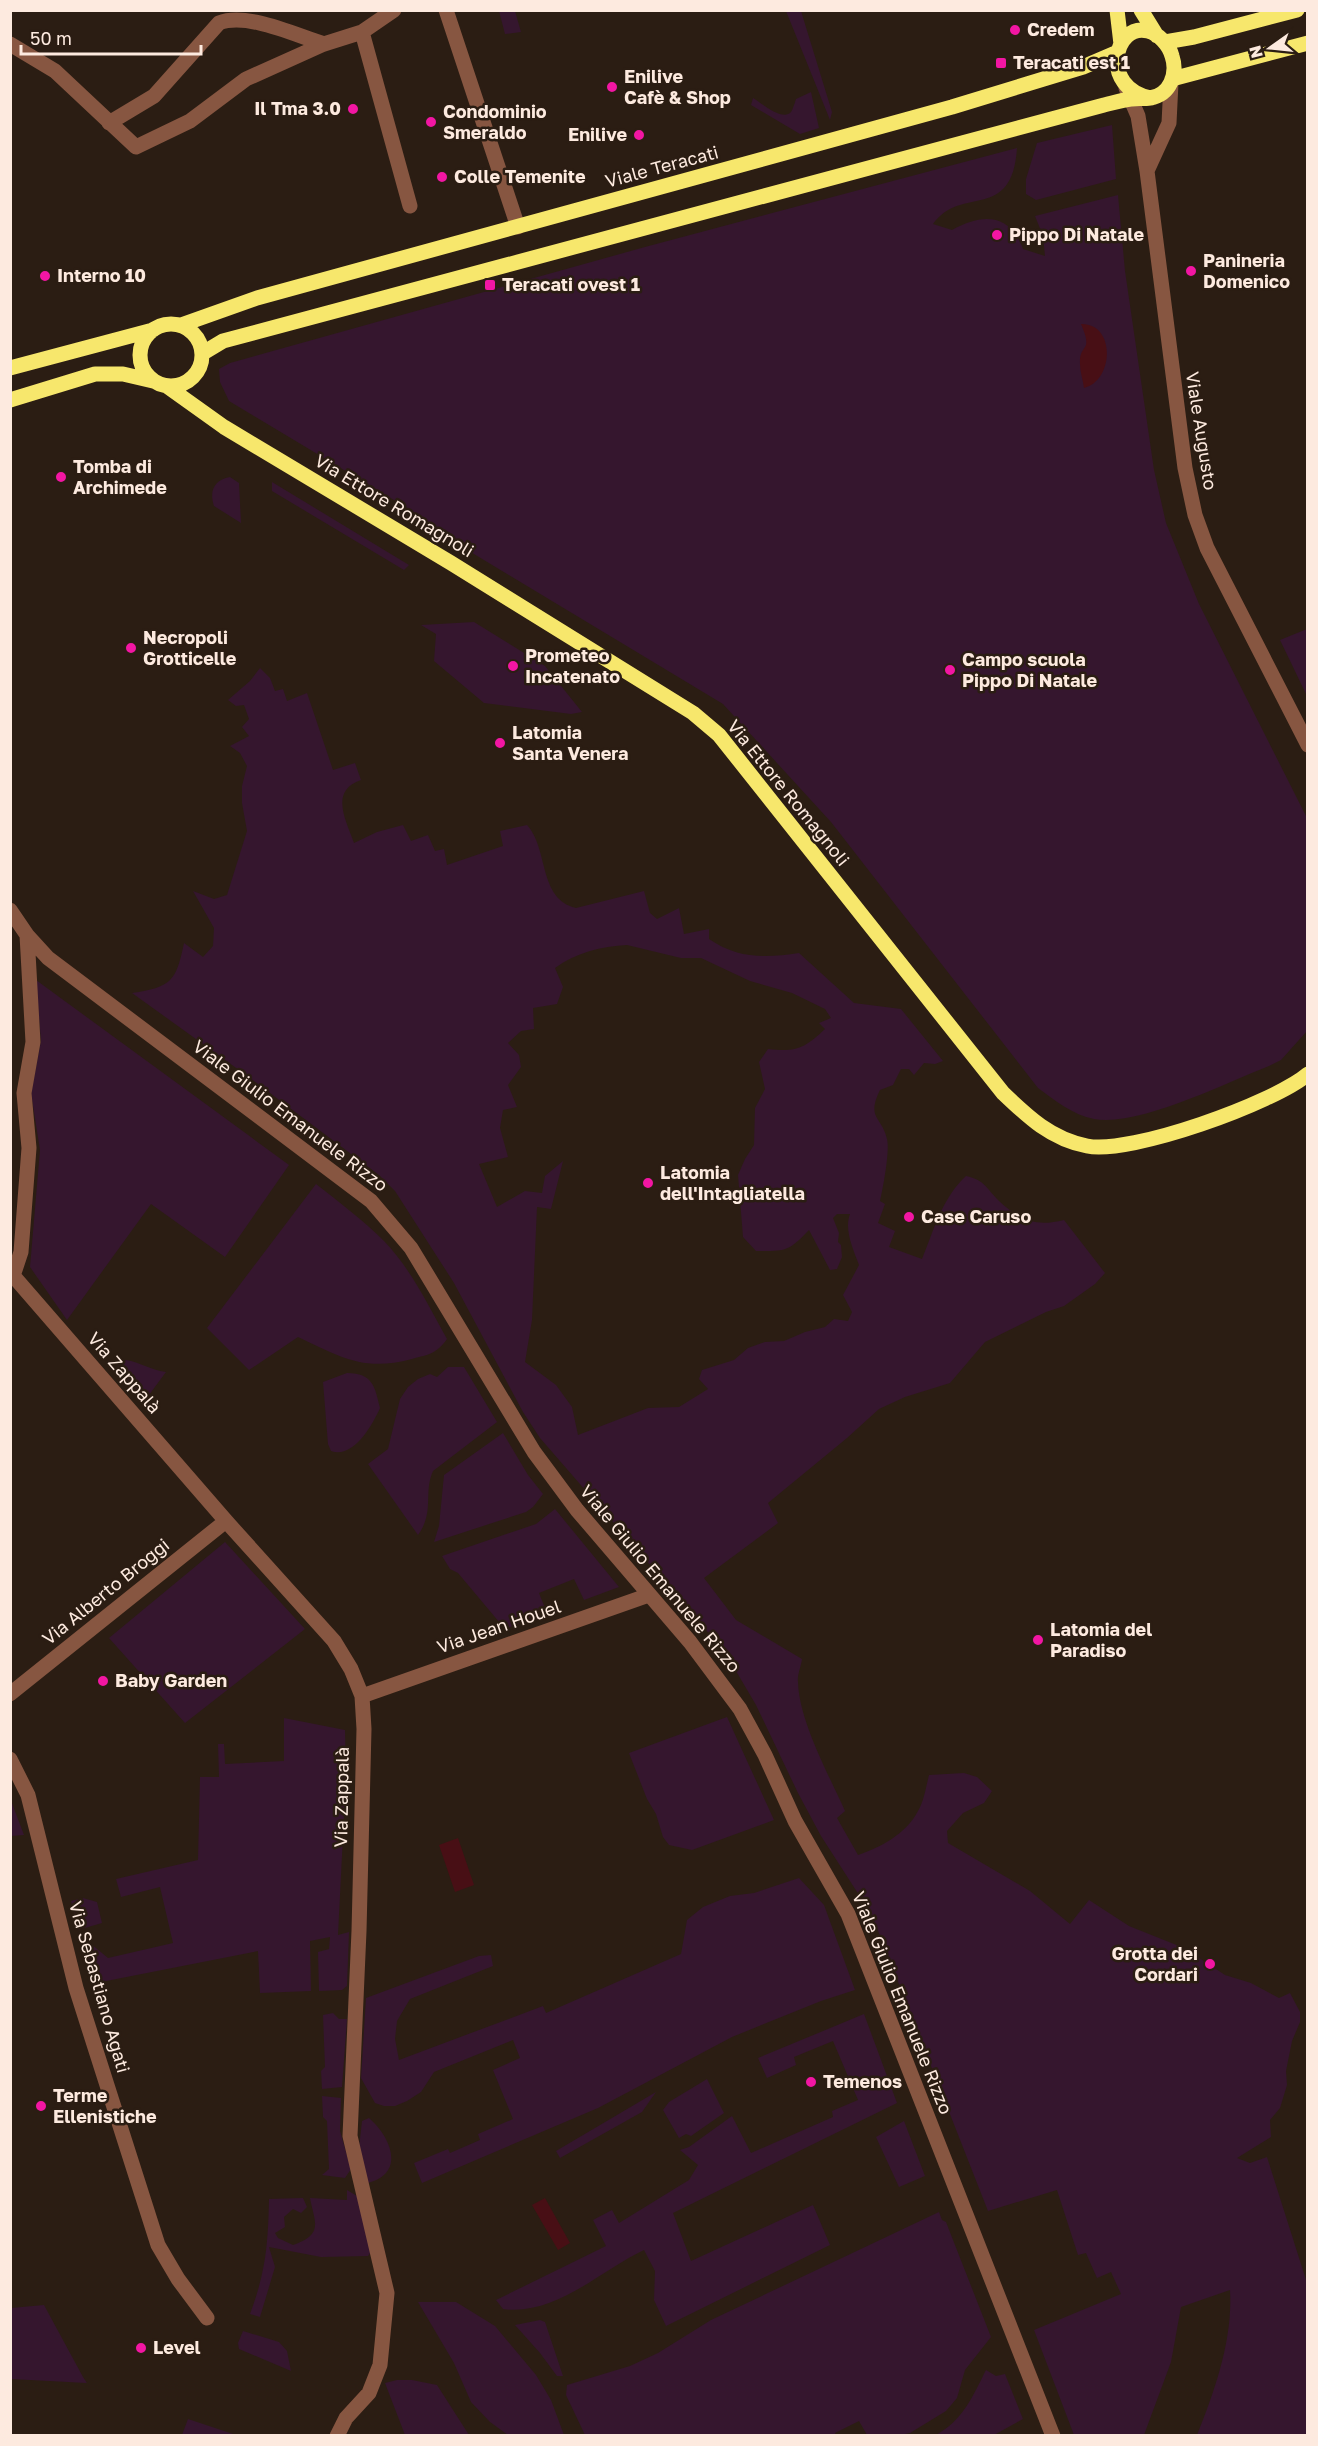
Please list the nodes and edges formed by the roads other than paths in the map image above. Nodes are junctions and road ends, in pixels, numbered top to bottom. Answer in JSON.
{"nodes":[{"id":1,"x":394,"y":10,"type":"edge"},
{"id":2,"x":446,"y":10,"type":"edge"},
{"id":3,"x":1117,"y":10,"type":"edge"},
{"id":4,"x":1141,"y":10,"type":"edge"},
{"id":5,"x":1297,"y":10,"type":"edge"},
{"id":6,"x":362,"y":32,"type":"junction"},
{"id":7,"x":1161,"y":39,"type":"junction"},
{"id":8,"x":1308,"y":43,"type":"edge"},
{"id":9,"x":10,"y":44,"type":"edge"},
{"id":10,"x":324,"y":44,"type":"junction"},
{"id":11,"x":1120,"y":48,"type":"junction"},
{"id":12,"x":1172,"y":81,"type":"junction"},
{"id":13,"x":1124,"y":84,"type":"junction"},
{"id":14,"x":1151,"y":98,"type":"junction"},
{"id":15,"x":1131,"y":99,"type":"junction"},
{"id":16,"x":109,"y":123,"type":"junction"},
{"id":17,"x":1147,"y":171,"type":"junction"},
{"id":18,"x":410,"y":206,"type":"dead end"},
{"id":19,"x":518,"y":227,"type":"junction"},
{"id":20,"x":181,"y":325,"type":"junction"},
{"id":21,"x":153,"y":330,"type":"junction"},
{"id":22,"x":202,"y":353,"type":"junction"},
{"id":23,"x":10,"y":368,"type":"edge"},
{"id":24,"x":153,"y":381,"type":"junction"},
{"id":25,"x":168,"y":387,"type":"junction"},
{"id":26,"x":10,"y":400,"type":"edge"},
{"id":27,"x":1308,"y":745,"type":"edge"},
{"id":28,"x":10,"y":910,"type":"edge"},
{"id":29,"x":27,"y":935,"type":"junction"},
{"id":30,"x":1308,"y":1074,"type":"edge"},
{"id":31,"x":12,"y":1272,"type":"edge"},
{"id":32,"x":225,"y":1521,"type":"junction"},
{"id":33,"x":649,"y":1595,"type":"junction"},
{"id":34,"x":10,"y":1694,"type":"edge"},
{"id":35,"x":362,"y":1696,"type":"junction"},
{"id":36,"x":10,"y":1759,"type":"edge"},
{"id":37,"x":207,"y":2318,"type":"dead end"},
{"id":38,"x":337,"y":2436,"type":"edge"},
{"id":39,"x":1053,"y":2436,"type":"edge"}],
"edges":[{"from":1,"to":6,"type":"street"},
{"from":2,"to":19,"type":"street"},
{"from":3,"to":11,"type":"main road"},
{"from":4,"to":7,"type":"main road"},
{"from":5,"to":7,"type":"main road"},
{"from":6,"to":10,"type":"street"},
{"from":6,"to":18,"type":"street"},
{"from":7,"to":11,"type":"main road"},
{"from":7,"to":12,"type":"main road"},
{"from":8,"to":12,"type":"main road"},
{"from":9,"to":16,"type":"street"},
{"from":10,"to":16,"type":"street"},
{"from":10,"to":16,"type":"street"},
{"from":11,"to":13,"type":"main road"},
{"from":11,"to":19,"type":"main road","name":"Viale Teracati"},
{"from":12,"to":14,"type":"main road"},
{"from":12,"to":17,"type":"street"},
{"from":13,"to":14,"type":"main road"},
{"from":13,"to":15,"type":"street","name":"Viale Augusto"},
{"from":14,"to":15,"type":"main road"},
{"from":15,"to":17,"type":"street","name":"Viale Augusto"},
{"from":15,"to":22,"type":"main road"},
{"from":17,"to":27,"type":"street","name":"Viale Augusto"},
{"from":19,"to":20,"type":"main road","name":"Viale Teracati"},
{"from":20,"to":21,"type":"main road"},
{"from":20,"to":22,"type":"main road"},
{"from":21,"to":23,"type":"main road"},
{"from":21,"to":24,"type":"main road"},
{"from":22,"to":25,"type":"main road"},
{"from":24,"to":25,"type":"main road"},
{"from":24,"to":26,"type":"main road"},
{"from":25,"to":30,"type":"main road","name":"Via Ettore Romagnoli"},
{"from":28,"to":29,"type":"street","name":"Viale Giulio Emanuele Rizzo"},
{"from":29,"to":31,"type":"street"},
{"from":29,"to":33,"type":"street","name":"Viale Giulio Emanuele Rizzo"},
{"from":31,"to":32,"type":"street","name":"Via Zappalà"},
{"from":32,"to":34,"type":"street","name":"Via Alberto Broggi"},
{"from":32,"to":35,"type":"street","name":"Via Zappalà"},
{"from":33,"to":35,"type":"street","name":"Via Jean Houel"},
{"from":33,"to":39,"type":"street","name":"Viale Giulio Emanuele Rizzo"},
{"from":35,"to":38,"type":"street","name":"Via Zappalà"},
{"from":36,"to":37,"type":"street","name":"Via Sebastiano Agati"}]}
